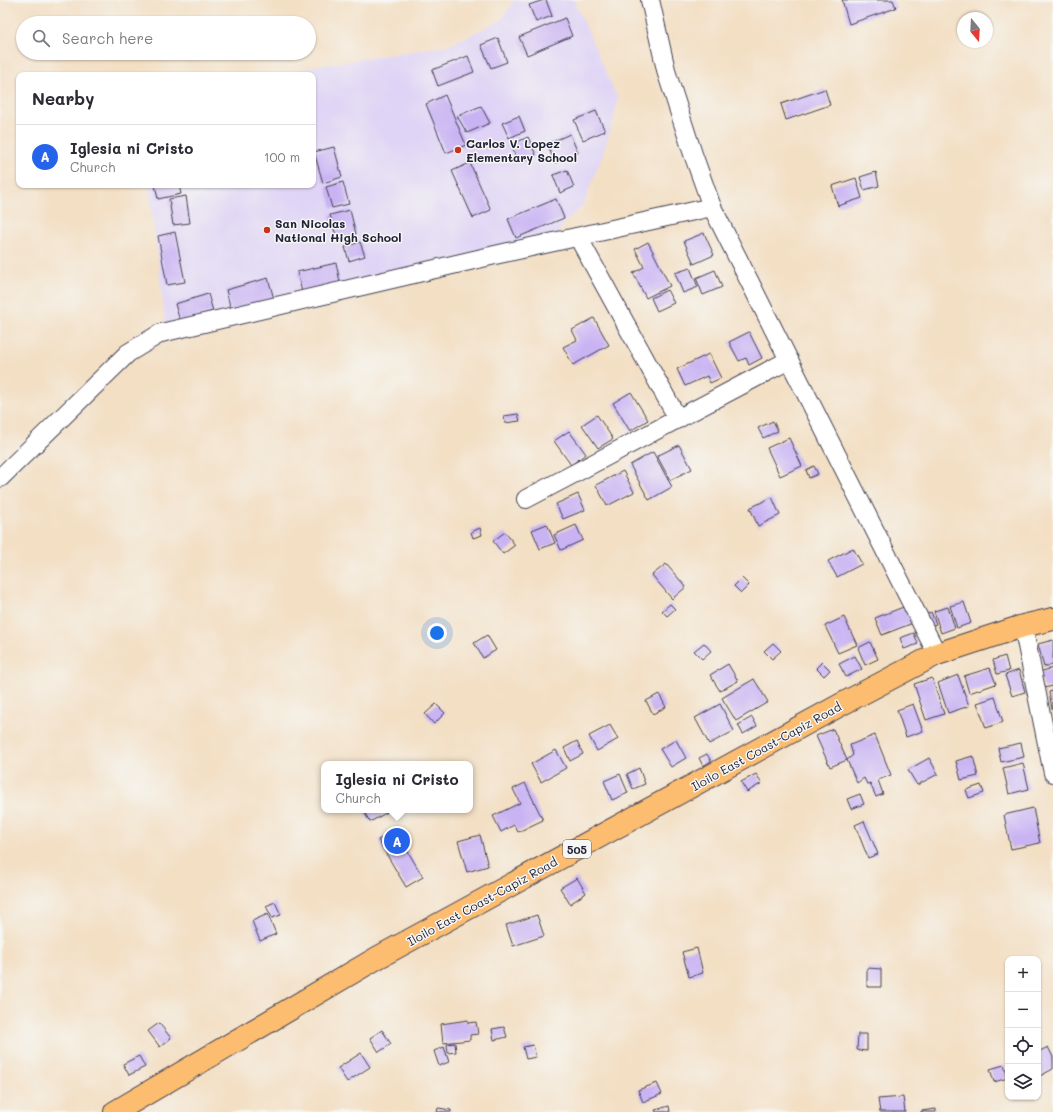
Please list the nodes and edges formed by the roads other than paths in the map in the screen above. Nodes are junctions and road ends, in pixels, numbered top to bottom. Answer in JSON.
{"nodes":[{"id":1,"x":650,"y":0,"type":"edge"},
{"id":2,"x":712,"y":206,"type":"junction"},
{"id":3,"x":578,"y":237,"type":"junction"},
{"id":4,"x":789,"y":360,"type":"junction"},
{"id":5,"x":678,"y":419,"type":"junction"},
{"id":6,"x":0,"y":478,"type":"edge"},
{"id":7,"x":526,"y":499,"type":"dead end"},
{"id":8,"x":1053,"y":619,"type":"edge"},
{"id":9,"x":1023,"y":626,"type":"junction"},
{"id":10,"x":937,"y":654,"type":"junction"},
{"id":11,"x":1053,"y":774,"type":"edge"},
{"id":12,"x":115,"y":1112,"type":"edge"}],
"edges":[{"from":1,"to":2,"type":"street"},
{"from":2,"to":3,"type":"street"},
{"from":2,"to":4,"type":"street"},
{"from":3,"to":5,"type":"street"},
{"from":3,"to":6,"type":"street"},
{"from":4,"to":5,"type":"street"},
{"from":4,"to":10,"type":"street"},
{"from":5,"to":7,"type":"street"},
{"from":8,"to":9,"type":"main road","name":"Iloilo East Coast-Capiz Road","number":"505"},
{"from":9,"to":10,"type":"main road","name":"Iloilo East Coast-Capiz Road","number":"505"},
{"from":9,"to":11,"type":"street"},
{"from":10,"to":12,"type":"main road","name":"Iloilo East Coast-Capiz Road","number":"505"}]}
